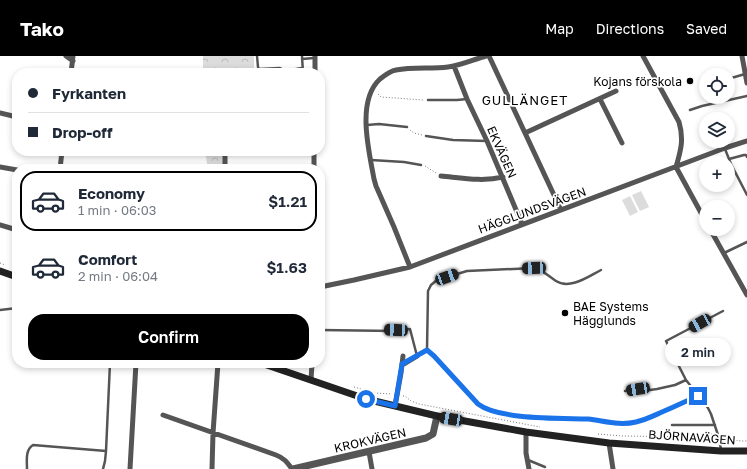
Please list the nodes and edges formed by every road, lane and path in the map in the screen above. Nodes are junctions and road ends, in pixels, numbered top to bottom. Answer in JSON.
{"nodes":[{"id":1,"x":66,"y":56,"type":"edge"},
{"id":2,"x":257,"y":56,"type":"edge"},
{"id":3,"x":486,"y":56,"type":"edge"},
{"id":4,"x":489,"y":56,"type":"edge"},
{"id":5,"x":644,"y":56,"type":"edge"},
{"id":6,"x":742,"y":56,"type":"edge"},
{"id":7,"x":302,"y":57,"type":"edge"},
{"id":8,"x":315,"y":57,"type":"edge"},
{"id":9,"x":73,"y":59,"type":"edge"},
{"id":10,"x":454,"y":66,"type":"junction"},
{"id":11,"x":258,"y":68,"type":"edge"},
{"id":12,"x":302,"y":68,"type":"edge"},
{"id":13,"x":315,"y":68,"type":"edge"},
{"id":14,"x":745,"y":74,"type":"junction"},
{"id":15,"x":735,"y":77,"type":"edge"},
{"id":16,"x":747,"y":83,"type":"edge"},
{"id":17,"x":372,"y":89,"type":"junction"},
{"id":18,"x":616,"y":91,"type":"dead end"},
{"id":19,"x":747,"y":96,"type":"edge"},
{"id":20,"x":467,"y":99,"type":"junction"},
{"id":21,"x":600,"y":99,"type":"junction"},
{"id":22,"x":428,"y":100,"type":"joint"},
{"id":23,"x":690,"y":110,"type":"dead end"},
{"id":24,"x":0,"y":112,"type":"edge"},
{"id":25,"x":12,"y":116,"type":"edge"},
{"id":26,"x":366,"y":126,"type":"junction"},
{"id":27,"x":407,"y":127,"type":"joint"},
{"id":28,"x":525,"y":134,"type":"junction"},
{"id":29,"x":426,"y":136,"type":"joint"},
{"id":30,"x":487,"y":141,"type":"junction"},
{"id":31,"x":747,"y":141,"type":"edge"},
{"id":32,"x":622,"y":143,"type":"dead end"},
{"id":33,"x":735,"y":145,"type":"edge"},
{"id":34,"x":725,"y":148,"type":"joint"},
{"id":35,"x":728,"y":156,"type":"edge"},
{"id":36,"x":735,"y":157,"type":"edge"},
{"id":37,"x":747,"y":157,"type":"edge"},
{"id":38,"x":371,"y":160,"type":"junction"},
{"id":39,"x":421,"y":165,"type":"joint"},
{"id":40,"x":0,"y":166,"type":"edge"},
{"id":41,"x":676,"y":167,"type":"junction"},
{"id":42,"x":12,"y":169,"type":"edge"},
{"id":43,"x":735,"y":172,"type":"edge"},
{"id":44,"x":442,"y":176,"type":"joint"},
{"id":45,"x":503,"y":177,"type":"junction"},
{"id":46,"x":747,"y":195,"type":"edge"},
{"id":47,"x":699,"y":209,"type":"edge"},
{"id":48,"x":561,"y":210,"type":"junction"},
{"id":49,"x":522,"y":224,"type":"junction"},
{"id":50,"x":0,"y":225,"type":"edge"},
{"id":51,"x":12,"y":229,"type":"edge"},
{"id":52,"x":714,"y":236,"type":"edge"},
{"id":53,"x":747,"y":242,"type":"edge"},
{"id":54,"x":724,"y":253,"type":"junction"},
{"id":55,"x":410,"y":267,"type":"junction"},
{"id":56,"x":601,"y":270,"type":"dead end"},
{"id":57,"x":0,"y":271,"type":"edge"},
{"id":58,"x":12,"y":275,"type":"edge"},
{"id":59,"x":325,"y":285,"type":"edge"},
{"id":60,"x":747,"y":295,"type":"edge"},
{"id":61,"x":12,"y":309,"type":"edge"},
{"id":62,"x":0,"y":310,"type":"edge"},
{"id":63,"x":723,"y":311,"type":"dead end"},
{"id":64,"x":325,"y":330,"type":"edge"},
{"id":65,"x":427,"y":350,"type":"junction"},
{"id":66,"x":403,"y":356,"type":"dead end"},
{"id":67,"x":417,"y":356,"type":"junction"},
{"id":68,"x":402,"y":364,"type":"junction"},
{"id":69,"x":110,"y":368,"type":"edge"},
{"id":70,"x":136,"y":368,"type":"edge"},
{"id":71,"x":218,"y":368,"type":"edge"},
{"id":72,"x":276,"y":368,"type":"edge"},
{"id":73,"x":312,"y":368,"type":"edge"},
{"id":74,"x":311,"y":380,"type":"junction"},
{"id":75,"x":686,"y":380,"type":"junction"},
{"id":76,"x":625,"y":391,"type":"dead end"},
{"id":77,"x":698,"y":396,"type":"junction"},
{"id":78,"x":395,"y":406,"type":"junction"},
{"id":79,"x":163,"y":415,"type":"dead end"},
{"id":80,"x":436,"y":416,"type":"junction"},
{"id":81,"x":672,"y":425,"type":"dead end"},
{"id":82,"x":715,"y":425,"type":"junction"},
{"id":83,"x":526,"y":432,"type":"junction"},
{"id":84,"x":213,"y":433,"type":"junction"},
{"id":85,"x":609,"y":443,"type":"junction"},
{"id":86,"x":106,"y":451,"type":"junction"},
{"id":87,"x":747,"y":451,"type":"edge"},
{"id":88,"x":369,"y":452,"type":"junction"},
{"id":89,"x":721,"y":452,"type":"junction"},
{"id":90,"x":528,"y":460,"type":"junction"},
{"id":91,"x":544,"y":467,"type":"dead end"},
{"id":92,"x":27,"y":469,"type":"edge"},
{"id":93,"x":103,"y":469,"type":"edge"},
{"id":94,"x":130,"y":469,"type":"edge"},
{"id":95,"x":212,"y":469,"type":"edge"},
{"id":96,"x":292,"y":469,"type":"edge"},
{"id":97,"x":372,"y":469,"type":"edge"},
{"id":98,"x":529,"y":469,"type":"edge"},
{"id":99,"x":613,"y":469,"type":"edge"}],
"edges":[{"from":1,"to":9,"type":"street"},
{"from":2,"to":11,"type":"lane"},
{"from":3,"to":10,"type":"street"},
{"from":4,"to":28,"type":"street"},
{"from":5,"to":41,"type":"street"},
{"from":6,"to":14,"type":"street"},
{"from":7,"to":8,"type":"lane"},
{"from":7,"to":12,"type":"lane"},
{"from":8,"to":13,"type":"street"},
{"from":10,"to":17,"type":"street"},
{"from":10,"to":20,"type":"street","name":"EKVÄGEN"},
{"from":14,"to":15,"type":"lane"},
{"from":14,"to":16,"type":"street"},
{"from":17,"to":22,"type":"path"},
{"from":17,"to":26,"type":"street"},
{"from":18,"to":21,"type":"street"},
{"from":19,"to":23,"type":"lane"},
{"from":20,"to":22,"type":"lane"},
{"from":20,"to":30,"type":"street","name":"EKVÄGEN"},
{"from":21,"to":28,"type":"street"},
{"from":21,"to":32,"type":"street"},
{"from":24,"to":25,"type":"street"},
{"from":26,"to":27,"type":"lane"},
{"from":26,"to":38,"type":"street"},
{"from":27,"to":29,"type":"path"},
{"from":28,"to":48,"type":"street"},
{"from":29,"to":30,"type":"lane"},
{"from":30,"to":45,"type":"street","name":"EKVÄGEN"},
{"from":31,"to":33,"type":"street","name":"HÄGGLUNDSVÄGEN"},
{"from":34,"to":35,"type":"lane"},
{"from":34,"to":41,"type":"street","name":"HÄGGLUNDSVÄGEN"},
{"from":36,"to":37,"type":"lane"},
{"from":38,"to":39,"type":"lane"},
{"from":38,"to":55,"type":"street"},
{"from":39,"to":44,"type":"path"},
{"from":40,"to":42,"type":"street"},
{"from":41,"to":47,"type":"street"},
{"from":41,"to":48,"type":"street","name":"HÄGGLUNDSVÄGEN"},
{"from":43,"to":46,"type":"lane"},
{"from":44,"to":45,"type":"street"},
{"from":45,"to":49,"type":"street","name":"EKVÄGEN"},
{"from":48,"to":49,"type":"street","name":"HÄGGLUNDSVÄGEN"},
{"from":49,"to":55,"type":"street","name":"HÄGGLUNDSVÄGEN"},
{"from":50,"to":51,"type":"street"},
{"from":52,"to":54,"type":"street"},
{"from":53,"to":54,"type":"lane"},
{"from":54,"to":60,"type":"street"},
{"from":55,"to":59,"type":"street","name":"HÄGGLUNDSVÄGEN"},
{"from":56,"to":65,"type":"lane"},
{"from":57,"to":58,"type":"main road"},
{"from":61,"to":62,"type":"lane"},
{"from":63,"to":75,"type":"lane"},
{"from":64,"to":67,"type":"lane"},
{"from":65,"to":67,"type":"lane"},
{"from":65,"to":77,"type":"lane"},
{"from":66,"to":68,"type":"street"},
{"from":67,"to":68,"type":"street"},
{"from":68,"to":78,"type":"street"},
{"from":69,"to":86,"type":"lane"},
{"from":70,"to":94,"type":"street"},
{"from":71,"to":84,"type":"street"},
{"from":72,"to":74,"type":"main road","name":"BJÖRNAVÄGEN"},
{"from":73,"to":74,"type":"street"},
{"from":74,"to":78,"type":"main road","name":"BJÖRNAVÄGEN"},
{"from":75,"to":76,"type":"lane"},
{"from":75,"to":77,"type":"lane"},
{"from":77,"to":82,"type":"lane"},
{"from":78,"to":80,"type":"main road","name":"BJÖRNAVÄGEN"},
{"from":79,"to":84,"type":"street"},
{"from":80,"to":83,"type":"main road","name":"BJÖRNAVÄGEN"},
{"from":80,"to":88,"type":"street","name":"KROKVÄGEN"},
{"from":81,"to":82,"type":"lane"},
{"from":82,"to":89,"type":"lane"},
{"from":83,"to":85,"type":"main road","name":"BJÖRNAVÄGEN"},
{"from":83,"to":90,"type":"street"},
{"from":84,"to":95,"type":"street"},
{"from":84,"to":96,"type":"street"},
{"from":85,"to":89,"type":"main road","name":"BJÖRNAVÄGEN"},
{"from":85,"to":99,"type":"street"},
{"from":86,"to":92,"type":"lane"},
{"from":86,"to":93,"type":"lane"},
{"from":87,"to":89,"type":"main road","name":"BJÖRNAVÄGEN"},
{"from":88,"to":96,"type":"street","name":"KROKVÄGEN"},
{"from":88,"to":97,"type":"street"},
{"from":90,"to":91,"type":"lane"},
{"from":90,"to":98,"type":"street"}]}
